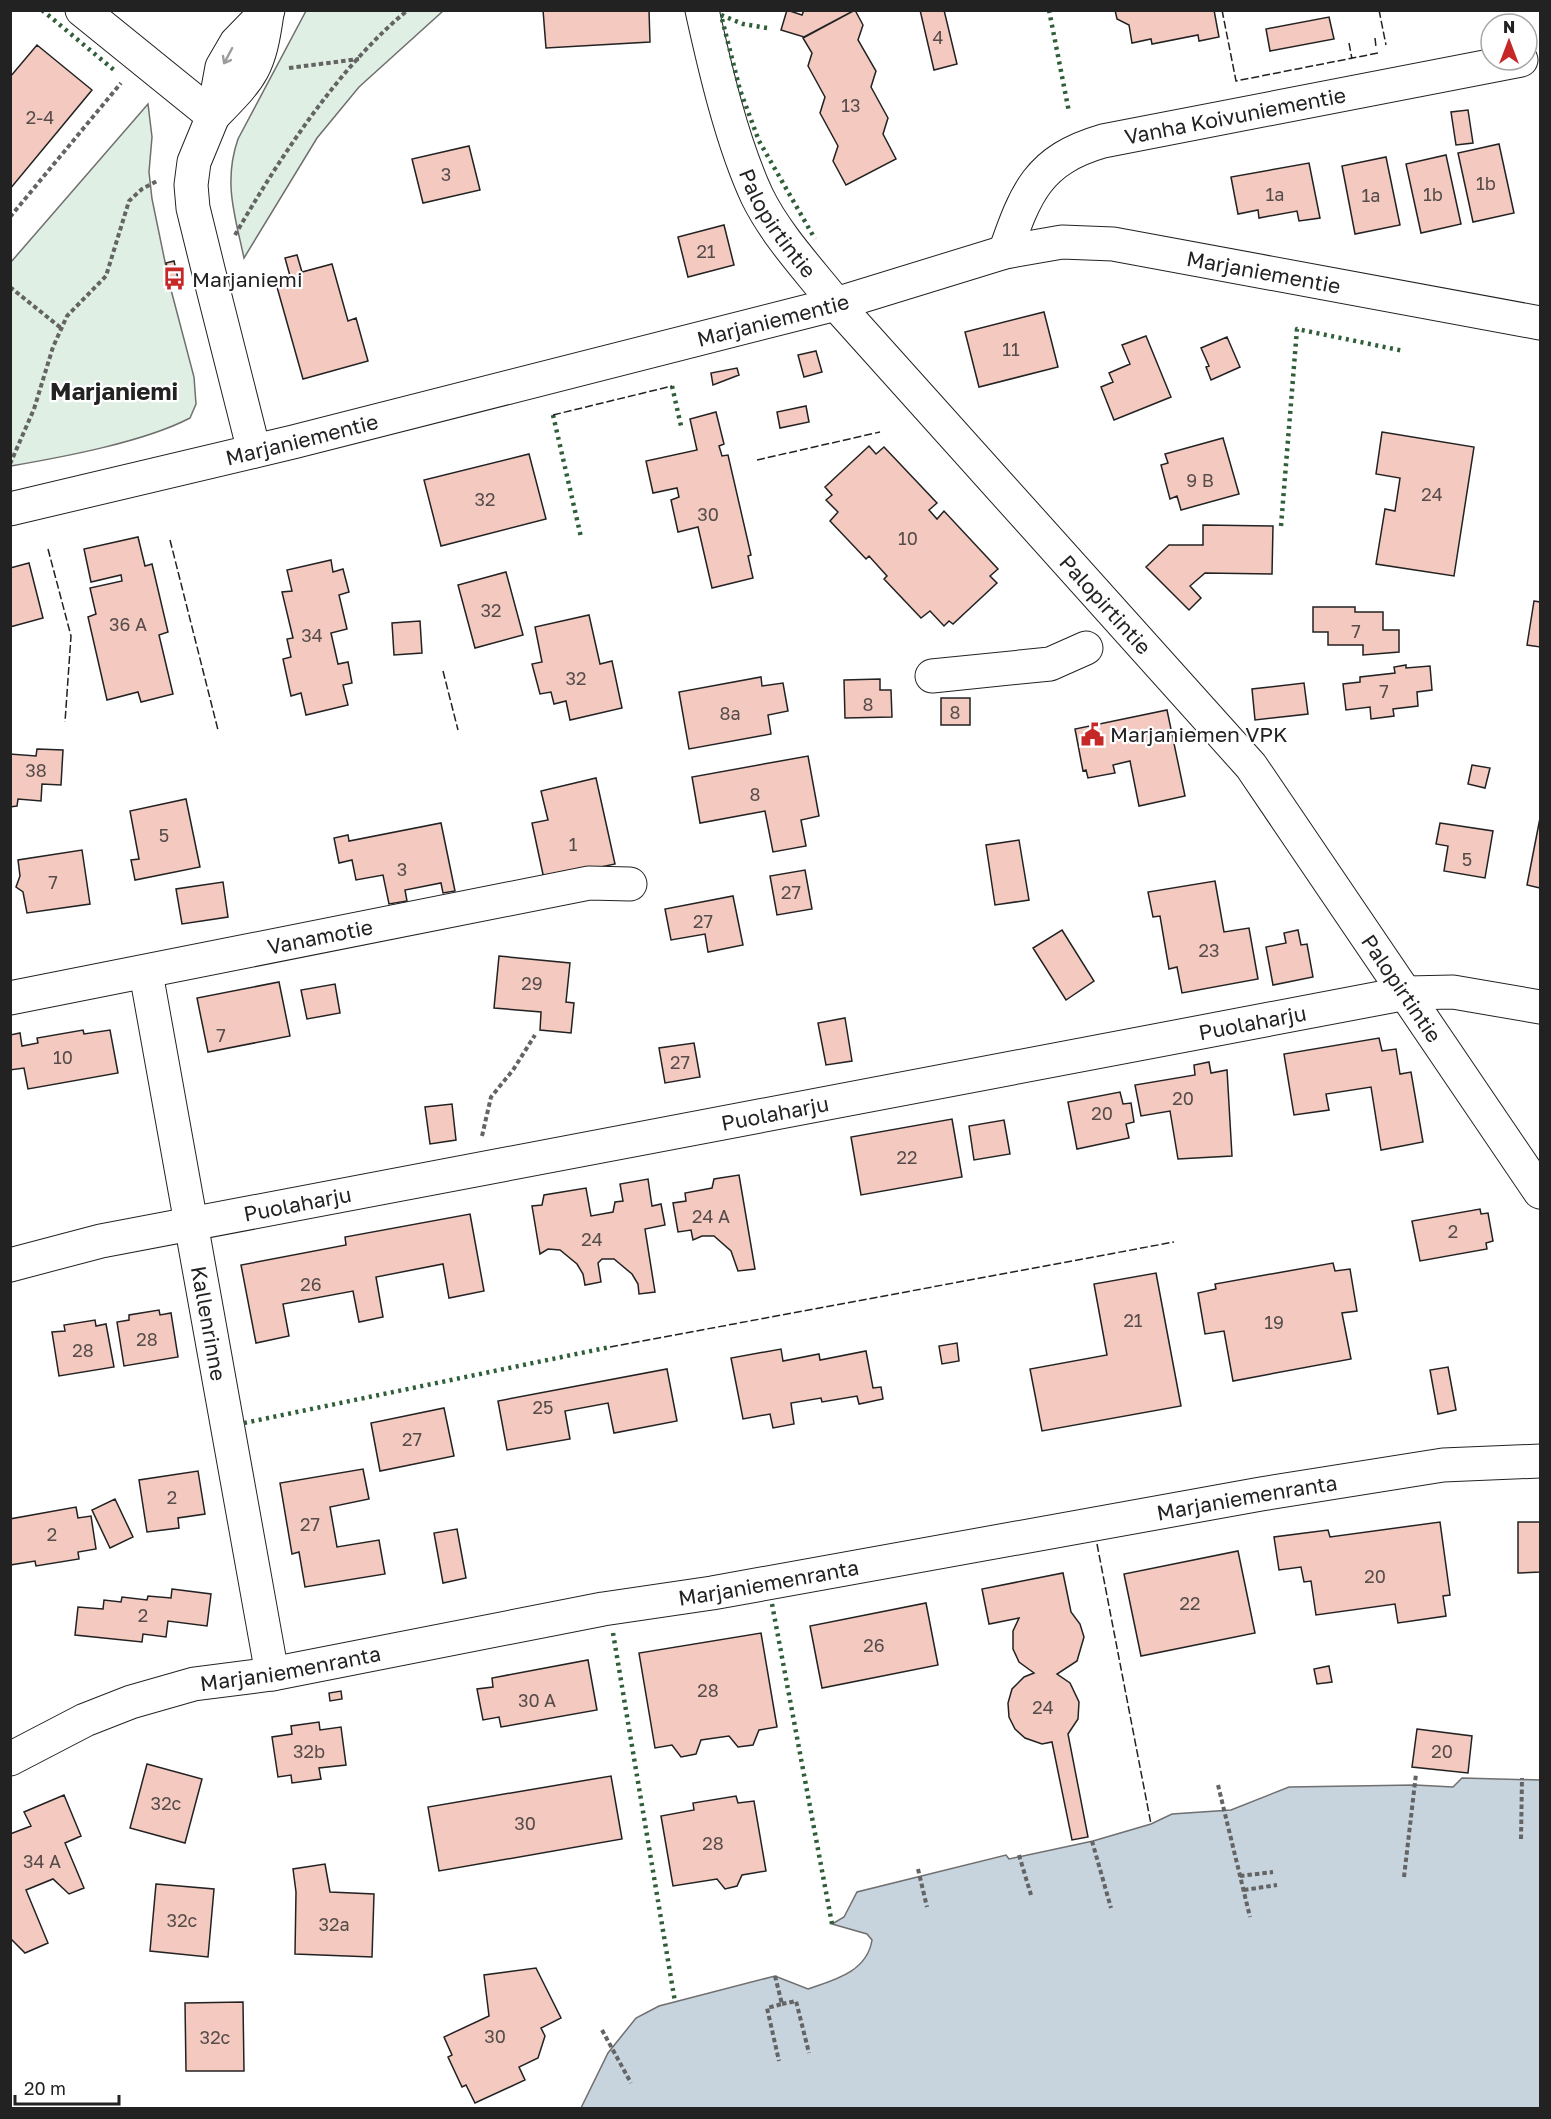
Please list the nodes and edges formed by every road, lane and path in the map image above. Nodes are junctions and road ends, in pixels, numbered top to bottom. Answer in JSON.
{"nodes":[{"id":1,"x":82,"y":10,"type":"edge"},
{"id":2,"x":408,"y":10,"type":"edge"},
{"id":3,"x":702,"y":10,"type":"edge"},
{"id":4,"x":267,"y":12,"type":"edge"},
{"id":5,"x":141,"y":59,"type":"junction"},
{"id":6,"x":360,"y":59,"type":"junction"},
{"id":7,"x":1479,"y":68,"type":"edge"},
{"id":8,"x":280,"y":69,"type":"dead end"},
{"id":9,"x":213,"y":116,"type":"junction"},
{"id":10,"x":157,"y":181,"type":"dead end"},
{"id":11,"x":10,"y":217,"type":"edge"},
{"id":12,"x":233,"y":238,"type":"dead end"},
{"id":13,"x":1005,"y":252,"type":"junction"},
{"id":14,"x":10,"y":287,"type":"edge"},
{"id":15,"x":836,"y":304,"type":"junction"},
{"id":16,"x":1540,"y":323,"type":"edge"},
{"id":17,"x":61,"y":328,"type":"junction"},
{"id":18,"x":254,"y":451,"type":"junction"},
{"id":19,"x":10,"y":464,"type":"edge"},
{"id":20,"x":10,"y":509,"type":"edge"},
{"id":21,"x":1086,"y":648,"type":"dead end"},
{"id":22,"x":932,"y":676,"type":"dead end"},
{"id":23,"x":630,"y":884,"type":"dead end"},
{"id":24,"x":146,"y":973,"type":"junction"},
{"id":25,"x":1407,"y":993,"type":"junction"},
{"id":26,"x":10,"y":998,"type":"edge"},
{"id":27,"x":1540,"y":1007,"type":"edge"},
{"id":28,"x":535,"y":1035,"type":"dead end"},
{"id":29,"x":482,"y":1131,"type":"dead end"},
{"id":30,"x":1540,"y":1192,"type":"edge"},
{"id":31,"x":192,"y":1225,"type":"junction"},
{"id":32,"x":10,"y":1265,"type":"edge"},
{"id":33,"x":1540,"y":1461,"type":"edge"},
{"id":34,"x":272,"y":1674,"type":"junction"},
{"id":35,"x":10,"y":1759,"type":"edge"},
{"id":36,"x":1416,"y":1773,"type":"dead end"},
{"id":37,"x":1522,"y":1778,"type":"dead end"},
{"id":38,"x":1218,"y":1785,"type":"dead end"},
{"id":39,"x":1521,"y":1839,"type":"dead end"},
{"id":40,"x":1092,"y":1841,"type":"dead end"},
{"id":41,"x":1019,"y":1855,"type":"dead end"},
{"id":42,"x":918,"y":1869,"type":"dead end"},
{"id":43,"x":1273,"y":1872,"type":"dead end"},
{"id":44,"x":1240,"y":1876,"type":"junction"},
{"id":45,"x":1404,"y":1877,"type":"dead end"},
{"id":46,"x":1276,"y":1885,"type":"dead end"},
{"id":47,"x":1244,"y":1890,"type":"junction"},
{"id":48,"x":1030,"y":1895,"type":"dead end"},
{"id":49,"x":927,"y":1906,"type":"dead end"},
{"id":50,"x":1111,"y":1908,"type":"dead end"},
{"id":51,"x":1250,"y":1917,"type":"dead end"},
{"id":52,"x":776,"y":1976,"type":"dead end"},
{"id":53,"x":782,"y":2004,"type":"junction"},
{"id":54,"x":602,"y":2030,"type":"dead end"},
{"id":55,"x":809,"y":2053,"type":"dead end"},
{"id":56,"x":780,"y":2061,"type":"dead end"},
{"id":57,"x":631,"y":2083,"type":"dead end"}],
"edges":[{"from":1,"to":5,"type":"street"},
{"from":2,"to":6,"type":"path"},
{"from":3,"to":15,"type":"street","name":"Palopirtintie"},
{"from":4,"to":9,"type":"street"},
{"from":5,"to":9,"type":"street"},
{"from":5,"to":11,"type":"path"},
{"from":6,"to":8,"type":"path"},
{"from":6,"to":12,"type":"path"},
{"from":7,"to":13,"type":"street","name":"Vanha Koivuniementie"},
{"from":9,"to":18,"type":"street"},
{"from":10,"to":17,"type":"path"},
{"from":13,"to":15,"type":"street","name":"Marjaniementie"},
{"from":13,"to":16,"type":"street","name":"Marjaniementie"},
{"from":14,"to":17,"type":"path"},
{"from":15,"to":18,"type":"street","name":"Marjaniementie"},
{"from":15,"to":25,"type":"street","name":"Palopirtintie"},
{"from":17,"to":19,"type":"path"},
{"from":18,"to":20,"type":"street","name":"Marjaniementie"},
{"from":21,"to":22,"type":"street"},
{"from":23,"to":24,"type":"street","name":"Vanamotie"},
{"from":24,"to":26,"type":"street","name":"Vanamotie"},
{"from":24,"to":31,"type":"street","name":"Kallenrinne"},
{"from":25,"to":27,"type":"street","name":"Puolaharju"},
{"from":25,"to":30,"type":"street","name":"Palopirtintie"},
{"from":25,"to":31,"type":"street","name":"Puolaharju"},
{"from":28,"to":29,"type":"path"},
{"from":31,"to":32,"type":"street","name":"Puolaharju"},
{"from":31,"to":34,"type":"street","name":"Kallenrinne"},
{"from":33,"to":34,"type":"street","name":"Marjaniemenranta"},
{"from":34,"to":35,"type":"street","name":"Marjaniemenranta"},
{"from":36,"to":45,"type":"path"},
{"from":37,"to":39,"type":"path"},
{"from":38,"to":44,"type":"path"},
{"from":40,"to":50,"type":"path"},
{"from":41,"to":48,"type":"path"},
{"from":42,"to":49,"type":"path"},
{"from":43,"to":44,"type":"path"},
{"from":44,"to":47,"type":"path"},
{"from":46,"to":47,"type":"path"},
{"from":47,"to":51,"type":"path"},
{"from":52,"to":53,"type":"path"},
{"from":53,"to":55,"type":"path"},
{"from":53,"to":56,"type":"path"},
{"from":54,"to":57,"type":"path"}]}
